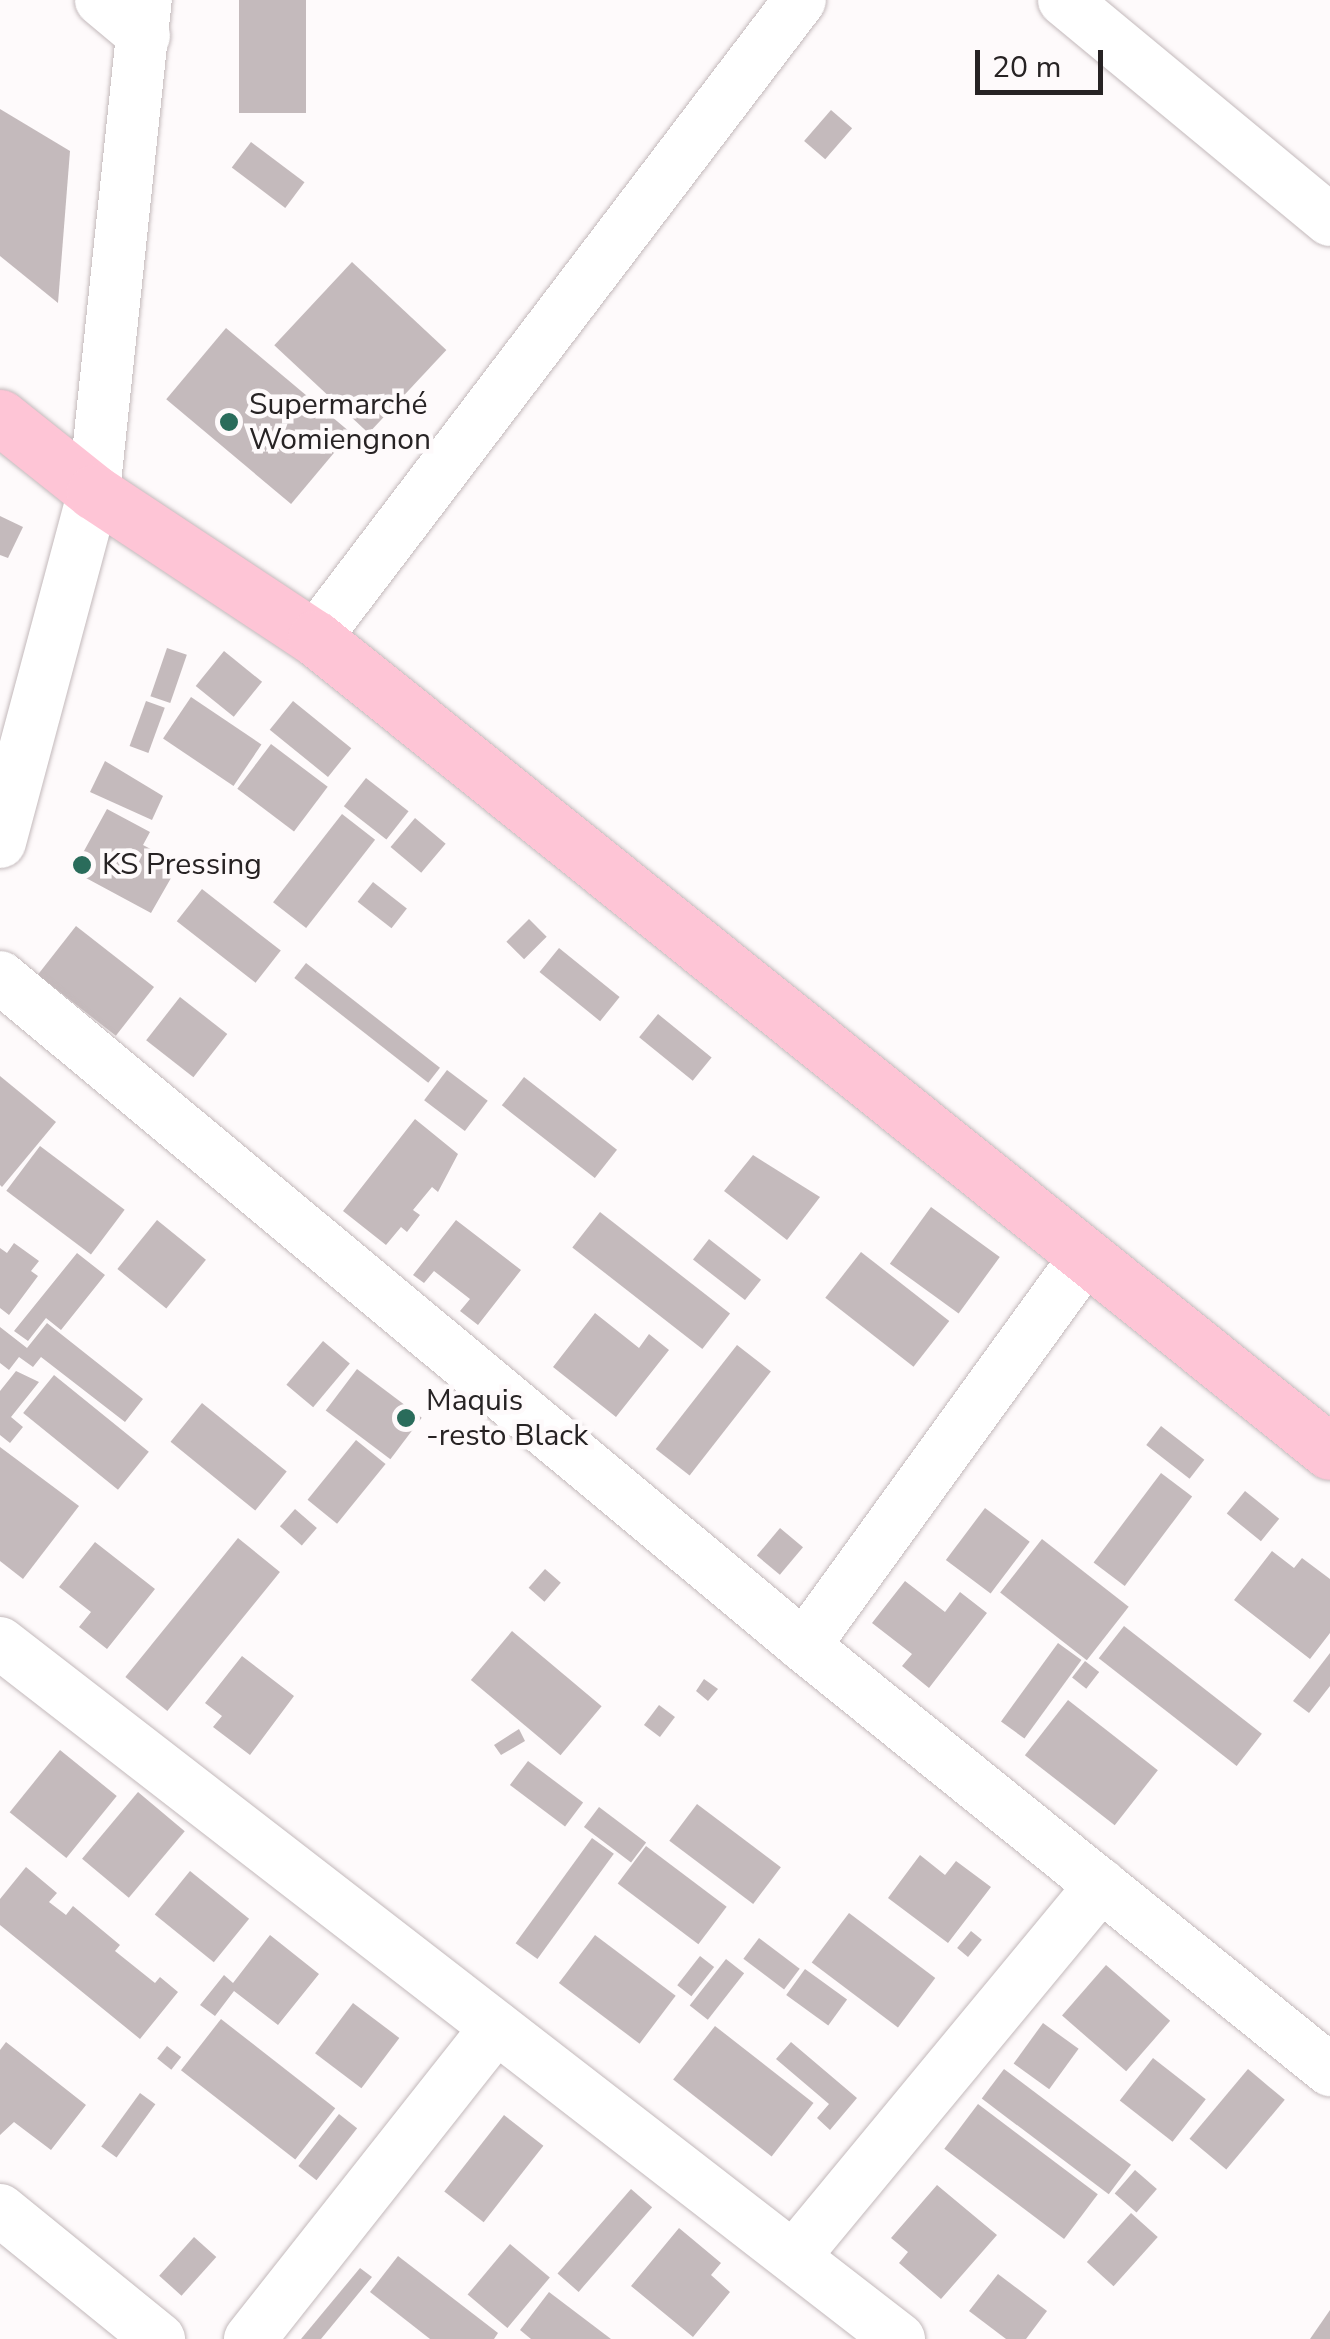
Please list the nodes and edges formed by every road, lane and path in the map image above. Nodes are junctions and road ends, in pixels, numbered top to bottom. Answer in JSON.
{"nodes":[{"id":1,"x":101,"y":0,"type":"edge"},
{"id":2,"x":800,"y":0,"type":"edge"},
{"id":3,"x":1064,"y":0,"type":"edge"},
{"id":4,"x":145,"y":18,"type":"edge"},
{"id":5,"x":1330,"y":220,"type":"edge"},
{"id":6,"x":0,"y":417,"type":"edge"},
{"id":7,"x":94,"y":492,"type":"junction"},
{"id":8,"x":315,"y":638,"type":"junction"},
{"id":9,"x":0,"y":842,"type":"edge"},
{"id":10,"x":0,"y":977,"type":"edge"},
{"id":11,"x":1086,"y":1257,"type":"junction"},
{"id":12,"x":1330,"y":1452,"type":"edge"},
{"id":13,"x":0,"y":1643,"type":"edge"},
{"id":14,"x":804,"y":1646,"type":"junction"},
{"id":15,"x":1100,"y":1886,"type":"junction"},
{"id":16,"x":496,"y":2028,"type":"junction"},
{"id":17,"x":1330,"y":2070,"type":"edge"},
{"id":18,"x":0,"y":2210,"type":"edge"},
{"id":19,"x":796,"y":2254,"type":"junction"},
{"id":20,"x":159,"y":2339,"type":"edge"},
{"id":21,"x":250,"y":2339,"type":"edge"},
{"id":22,"x":899,"y":2339,"type":"edge"}],
"edges":[{"from":1,"to":4,"type":"street"},
{"from":2,"to":8,"type":"street"},
{"from":3,"to":5,"type":"street"},
{"from":4,"to":7,"type":"street"},
{"from":6,"to":7,"type":"main road"},
{"from":7,"to":8,"type":"main road"},
{"from":7,"to":9,"type":"street"},
{"from":8,"to":11,"type":"main road"},
{"from":10,"to":14,"type":"street"},
{"from":11,"to":12,"type":"main road"},
{"from":11,"to":14,"type":"street"},
{"from":13,"to":16,"type":"street"},
{"from":14,"to":15,"type":"street"},
{"from":15,"to":17,"type":"street"},
{"from":15,"to":19,"type":"street"},
{"from":16,"to":19,"type":"street"},
{"from":16,"to":21,"type":"street"},
{"from":18,"to":20,"type":"street"},
{"from":19,"to":22,"type":"street"}]}
